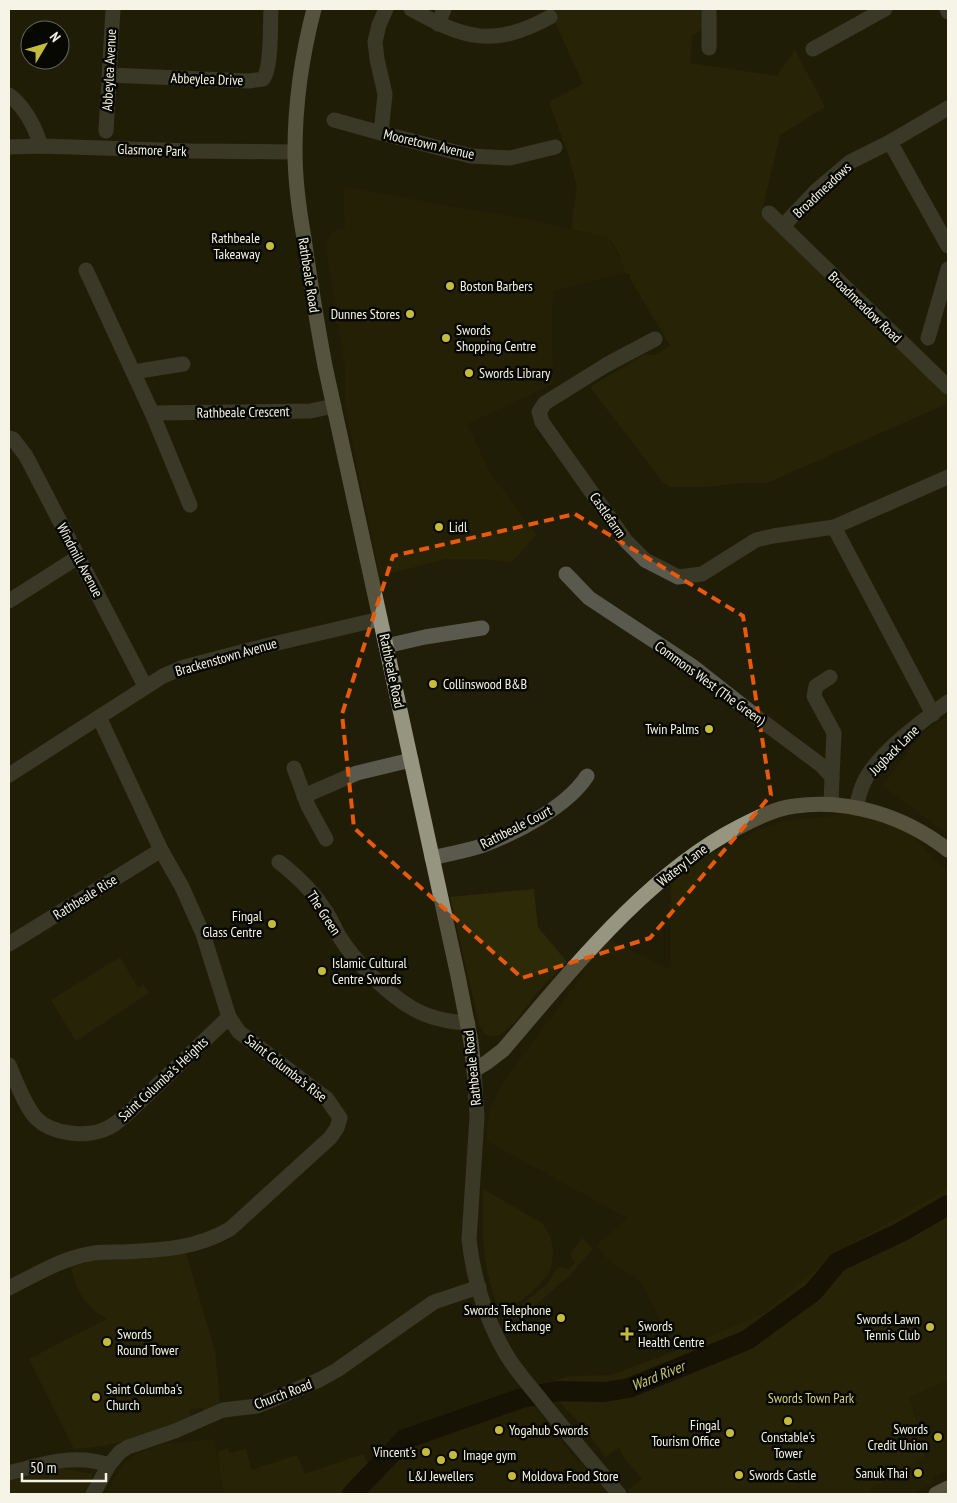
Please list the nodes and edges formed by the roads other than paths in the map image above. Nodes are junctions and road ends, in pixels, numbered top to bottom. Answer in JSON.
{"nodes":[{"id":1,"x":113,"y":9,"type":"edge"},
{"id":2,"x":270,"y":9,"type":"edge"},
{"id":3,"x":314,"y":9,"type":"edge"},
{"id":4,"x":386,"y":9,"type":"edge"},
{"id":5,"x":410,"y":9,"type":"edge"},
{"id":6,"x":444,"y":9,"type":"edge"},
{"id":7,"x":708,"y":9,"type":"edge"},
{"id":8,"x":885,"y":9,"type":"edge"},
{"id":9,"x":550,"y":17,"type":"dead end"},
{"id":10,"x":438,"y":24,"type":"junction"},
{"id":11,"x":709,"y":48,"type":"dead end"},
{"id":12,"x":813,"y":49,"type":"dead end"},
{"id":13,"x":110,"y":75,"type":"junction"},
{"id":14,"x":9,"y":95,"type":"edge"},
{"id":15,"x":948,"y":108,"type":"edge"},
{"id":16,"x":334,"y":120,"type":"dead end"},
{"id":17,"x":106,"y":131,"type":"dead end"},
{"id":18,"x":381,"y":133,"type":"junction"},
{"id":19,"x":890,"y":142,"type":"junction"},
{"id":20,"x":41,"y":146,"type":"junction"},
{"id":21,"x":9,"y":148,"type":"edge"},
{"id":22,"x":555,"y":148,"type":"dead end"},
{"id":23,"x":295,"y":152,"type":"junction"},
{"id":24,"x":769,"y":213,"type":"dead end"},
{"id":25,"x":782,"y":226,"type":"junction"},
{"id":26,"x":948,"y":246,"type":"edge"},
{"id":27,"x":948,"y":269,"type":"edge"},
{"id":28,"x":86,"y":270,"type":"dead end"},
{"id":29,"x":928,"y":338,"type":"dead end"},
{"id":30,"x":655,"y":340,"type":"dead end"},
{"id":31,"x":183,"y":364,"type":"dead end"},
{"id":32,"x":133,"y":372,"type":"junction"},
{"id":33,"x":948,"y":388,"type":"edge"},
{"id":34,"x":334,"y":406,"type":"junction"},
{"id":35,"x":152,"y":413,"type":"junction"},
{"id":36,"x":9,"y":438,"type":"edge"},
{"id":37,"x":948,"y":477,"type":"edge"},
{"id":38,"x":190,"y":505,"type":"dead end"},
{"id":39,"x":834,"y":527,"type":"junction"},
{"id":40,"x":78,"y":557,"type":"junction"},
{"id":41,"x":566,"y":574,"type":"dead end"},
{"id":42,"x":9,"y":601,"type":"edge"},
{"id":43,"x":380,"y":619,"type":"junction"},
{"id":44,"x":482,"y":628,"type":"dead end"},
{"id":45,"x":386,"y":646,"type":"junction"},
{"id":46,"x":830,"y":677,"type":"dead end"},
{"id":47,"x":145,"y":686,"type":"junction"},
{"id":48,"x":948,"y":702,"type":"edge"},
{"id":49,"x":932,"y":714,"type":"junction"},
{"id":50,"x":99,"y":717,"type":"junction"},
{"id":51,"x":411,"y":760,"type":"junction"},
{"id":52,"x":294,"y":768,"type":"dead end"},
{"id":53,"x":9,"y":775,"type":"edge"},
{"id":54,"x":587,"y":776,"type":"dead end"},
{"id":55,"x":832,"y":777,"type":"junction"},
{"id":56,"x":304,"y":796,"type":"junction"},
{"id":57,"x":831,"y":804,"type":"junction"},
{"id":58,"x":856,"y":808,"type":"junction"},
{"id":59,"x":326,"y":839,"type":"dead end"},
{"id":60,"x":161,"y":850,"type":"junction"},
{"id":61,"x":948,"y":850,"type":"edge"},
{"id":62,"x":432,"y":858,"type":"junction"},
{"id":63,"x":279,"y":862,"type":"dead end"},
{"id":64,"x":9,"y":944,"type":"edge"},
{"id":65,"x":229,"y":1017,"type":"junction"},
{"id":66,"x":468,"y":1023,"type":"junction"},
{"id":67,"x":9,"y":1065,"type":"edge"},
{"id":68,"x":474,"y":1070,"type":"junction"},
{"id":69,"x":479,"y":1287,"type":"junction"},
{"id":70,"x":9,"y":1288,"type":"edge"},
{"id":71,"x":109,"y":1465,"type":"junction"},
{"id":72,"x":9,"y":1473,"type":"edge"},
{"id":73,"x":948,"y":1488,"type":"edge"},
{"id":74,"x":94,"y":1494,"type":"edge"},
{"id":75,"x":619,"y":1494,"type":"edge"},
{"id":76,"x":936,"y":1494,"type":"edge"}],
"edges":[{"from":1,"to":13,"type":"street","name":"Abbeylea Avenue"},
{"from":2,"to":13,"type":"street","name":"Abbeylea Drive"},
{"from":3,"to":23,"type":"main road","name":"Rathbeale Road"},
{"from":4,"to":18,"type":"street"},
{"from":5,"to":10,"type":"street"},
{"from":6,"to":10,"type":"street"},
{"from":7,"to":11,"type":"street"},
{"from":8,"to":12,"type":"street"},
{"from":9,"to":10,"type":"street"},
{"from":13,"to":17,"type":"street","name":"Abbeylea Avenue"},
{"from":14,"to":20,"type":"street"},
{"from":15,"to":19,"type":"street","name":"Broadmeadows"},
{"from":16,"to":18,"type":"street","name":"Mooretown Avenue"},
{"from":18,"to":22,"type":"street","name":"Mooretown Avenue"},
{"from":19,"to":25,"type":"street","name":"Broadmeadows"},
{"from":19,"to":26,"type":"street"},
{"from":20,"to":21,"type":"street","name":"Glasmore Park"},
{"from":20,"to":23,"type":"street","name":"Glasmore Park"},
{"from":23,"to":34,"type":"main road","name":"Rathbeale Road"},
{"from":24,"to":25,"type":"street","name":"Broadmeadow Road"},
{"from":25,"to":33,"type":"street","name":"Broadmeadow Road"},
{"from":27,"to":29,"type":"street"},
{"from":28,"to":32,"type":"street"},
{"from":30,"to":39,"type":"street","name":"Castlefarm"},
{"from":31,"to":32,"type":"street"},
{"from":32,"to":35,"type":"street"},
{"from":34,"to":35,"type":"street","name":"Rathbeale Crescent"},
{"from":34,"to":43,"type":"main road","name":"Rathbeale Road"},
{"from":35,"to":38,"type":"street"},
{"from":36,"to":40,"type":"street","name":"Windmill Avenue"},
{"from":37,"to":39,"type":"street","name":"Castlefarm"},
{"from":39,"to":49,"type":"street"},
{"from":40,"to":42,"type":"street"},
{"from":40,"to":47,"type":"street","name":"Windmill Avenue"},
{"from":41,"to":55,"type":"street","name":"Commons West (The Green)"},
{"from":43,"to":45,"type":"main road","name":"Rathbeale Road"},
{"from":43,"to":47,"type":"street","name":"Brackenstown Avenue"},
{"from":44,"to":45,"type":"street"},
{"from":45,"to":51,"type":"main road","name":"Rathbeale Road"},
{"from":46,"to":55,"type":"street"},
{"from":47,"to":50,"type":"street","name":"Brackenstown Avenue"},
{"from":48,"to":49,"type":"street","name":"Jugback Lane"},
{"from":49,"to":58,"type":"street","name":"Jugback Lane"},
{"from":50,"to":53,"type":"street","name":"Brackenstown Avenue"},
{"from":50,"to":60,"type":"street","name":"Saint Columba's Rise"},
{"from":51,"to":56,"type":"street"},
{"from":51,"to":62,"type":"main road","name":"Rathbeale Road"},
{"from":52,"to":56,"type":"street"},
{"from":54,"to":62,"type":"street","name":"Rathbeale Court"},
{"from":55,"to":57,"type":"street"},
{"from":56,"to":59,"type":"street"},
{"from":57,"to":58,"type":"main road","name":"Watery Lane"},
{"from":57,"to":68,"type":"main road","name":"Watery Lane"},
{"from":58,"to":61,"type":"main road","name":"Watery Lane"},
{"from":60,"to":64,"type":"street","name":"Rathbeale Rise"},
{"from":60,"to":65,"type":"street","name":"Saint Columba's Rise"},
{"from":62,"to":66,"type":"main road","name":"Rathbeale Road"},
{"from":63,"to":66,"type":"street","name":"The Green"},
{"from":65,"to":67,"type":"street","name":"Saint Columba's Heights"},
{"from":65,"to":70,"type":"street","name":"Saint Columba's Rise"},
{"from":66,"to":68,"type":"main road","name":"Rathbeale Road"},
{"from":68,"to":69,"type":"street","name":"Rathbeale Road"},
{"from":69,"to":71,"type":"street","name":"Church Road"},
{"from":69,"to":75,"type":"street","name":"Rathbeale Road"},
{"from":71,"to":72,"type":"street"},
{"from":71,"to":74,"type":"street","name":"Church Road"},
{"from":73,"to":76,"type":"main road"}]}
